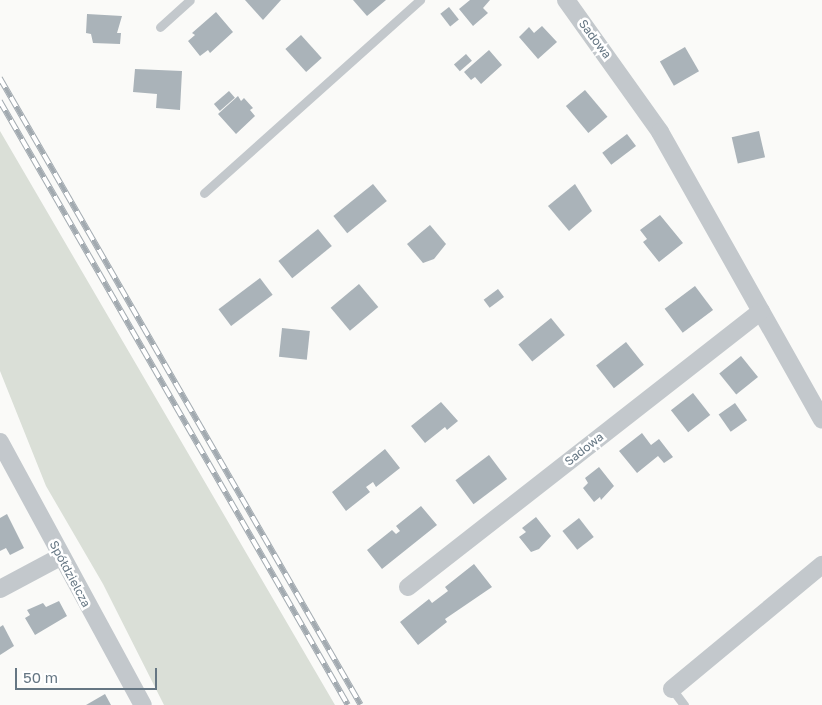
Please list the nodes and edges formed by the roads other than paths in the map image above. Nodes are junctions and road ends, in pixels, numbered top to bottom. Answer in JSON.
{"nodes":[{"id":1,"x":190,"y":0,"type":"edge"},
{"id":2,"x":420,"y":0,"type":"edge"},
{"id":3,"x":566,"y":0,"type":"edge"},
{"id":4,"x":160,"y":27,"type":"dead end"},
{"id":5,"x":204,"y":193,"type":"dead end"},
{"id":6,"x":761,"y":311,"type":"junction"},
{"id":7,"x":822,"y":420,"type":"edge"},
{"id":8,"x":0,"y":442,"type":"edge"},
{"id":9,"x":60,"y":557,"type":"junction"},
{"id":10,"x":822,"y":565,"type":"edge"},
{"id":11,"x":408,"y":587,"type":"dead end"},
{"id":12,"x":0,"y":589,"type":"edge"},
{"id":13,"x":672,"y":690,"type":"joint"},
{"id":14,"x":142,"y":705,"type":"edge"},
{"id":15,"x":684,"y":705,"type":"edge"}],
"edges":[{"from":1,"to":4,"type":"lane"},
{"from":2,"to":5,"type":"lane"},
{"from":3,"to":6,"type":"street","name":"Sadowa"},
{"from":6,"to":7,"type":"street","name":"Sadowa"},
{"from":6,"to":11,"type":"street","name":"Sadowa"},
{"from":8,"to":9,"type":"street","name":"Spółdzielcza"},
{"from":9,"to":12,"type":"street"},
{"from":9,"to":14,"type":"street","name":"Spółdzielcza"},
{"from":10,"to":13,"type":"street"},
{"from":13,"to":15,"type":"lane"}]}
